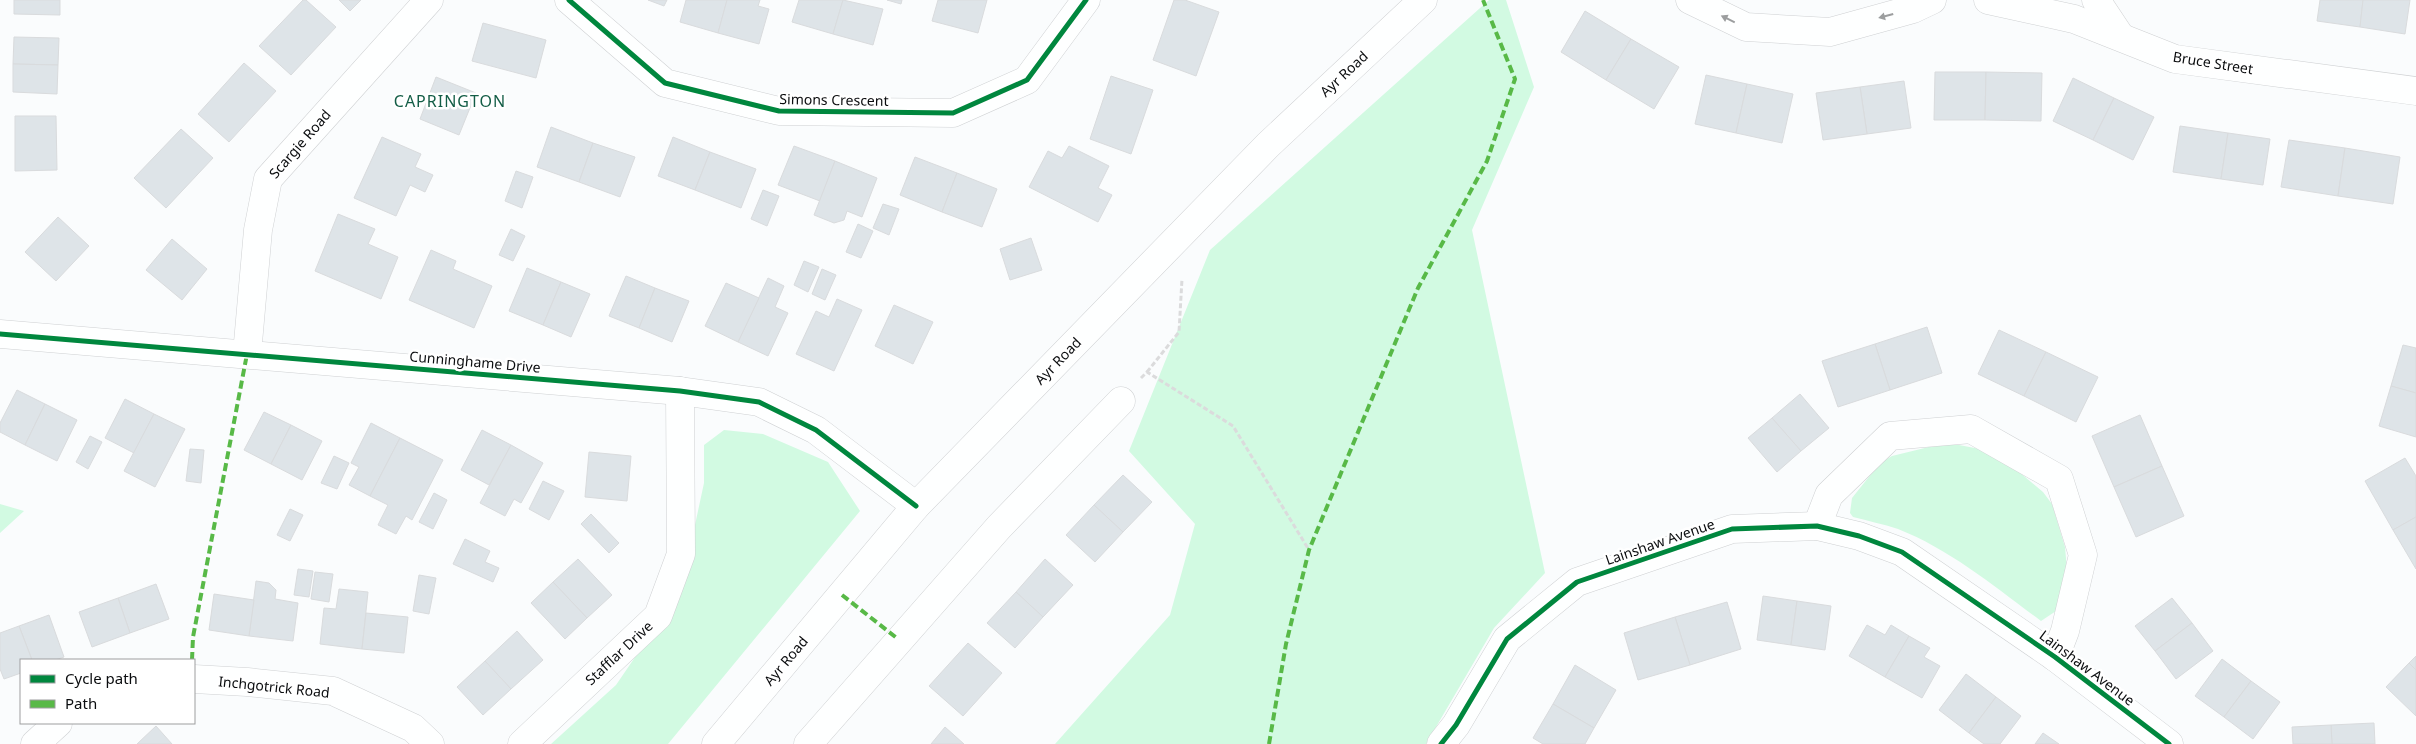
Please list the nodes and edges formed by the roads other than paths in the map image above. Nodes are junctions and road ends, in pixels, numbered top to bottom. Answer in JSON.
{"nodes":[{"id":1,"x":429,"y":0,"type":"edge"},
{"id":2,"x":570,"y":0,"type":"edge"},
{"id":3,"x":1086,"y":0,"type":"edge"},
{"id":4,"x":1422,"y":0,"type":"edge"},
{"id":5,"x":1690,"y":0,"type":"edge"},
{"id":6,"x":1932,"y":0,"type":"edge"},
{"id":7,"x":1988,"y":0,"type":"edge"},
{"id":8,"x":2096,"y":0,"type":"edge"},
{"id":9,"x":2120,"y":36,"type":"junction"},
{"id":10,"x":2416,"y":90,"type":"edge"},
{"id":11,"x":0,"y":334,"type":"edge"},
{"id":12,"x":247,"y":354,"type":"junction"},
{"id":13,"x":680,"y":391,"type":"junction"},
{"id":14,"x":1121,"y":402,"type":"road end"},
{"id":15,"x":916,"y":506,"type":"junction"},
{"id":16,"x":1816,"y":526,"type":"junction"},
{"id":17,"x":2055,"y":657,"type":"junction"},
{"id":18,"x":195,"y":679,"type":"edge"},
{"id":19,"x":57,"y":724,"type":"edge"},
{"id":20,"x":1455,"y":738,"type":"edge"},
{"id":21,"x":35,"y":744,"type":"edge"},
{"id":22,"x":430,"y":744,"type":"edge"},
{"id":23,"x":522,"y":744,"type":"edge"},
{"id":24,"x":716,"y":744,"type":"edge"},
{"id":25,"x":808,"y":744,"type":"edge"},
{"id":26,"x":2169,"y":744,"type":"edge"}],
"edges":[{"from":1,"to":12,"type":"street","name":"Scargie Road"},
{"from":2,"to":3,"type":"street","name":"Simons Crescent"},
{"from":4,"to":15,"type":"street","name":"Ayr Road"},
{"from":6,"to":5,"type":"street","one_way":true},
{"from":7,"to":9,"type":"street","name":"Bruce Street"},
{"from":8,"to":9,"type":"street"},
{"from":9,"to":10,"type":"street","name":"Bruce Street"},
{"from":11,"to":12,"type":"street","name":"Cunninghame Drive"},
{"from":12,"to":13,"type":"street","name":"Cunninghame Drive"},
{"from":13,"to":15,"type":"street","name":"Cunninghame Drive"},
{"from":13,"to":23,"type":"street","name":"Stafflar Drive"},
{"from":14,"to":25,"type":"street"},
{"from":15,"to":24,"type":"street","name":"Ayr Road"},
{"from":16,"to":17,"type":"street","name":"Lainshaw Avenue"},
{"from":16,"to":17,"type":"street","name":"Lainshaw Avenue"},
{"from":16,"to":20,"type":"street","name":"Lainshaw Avenue"},
{"from":17,"to":26,"type":"street","name":"Lainshaw Avenue"},
{"from":18,"to":22,"type":"street","name":"Inchgotrick Road"},
{"from":19,"to":21,"type":"street"}]}
